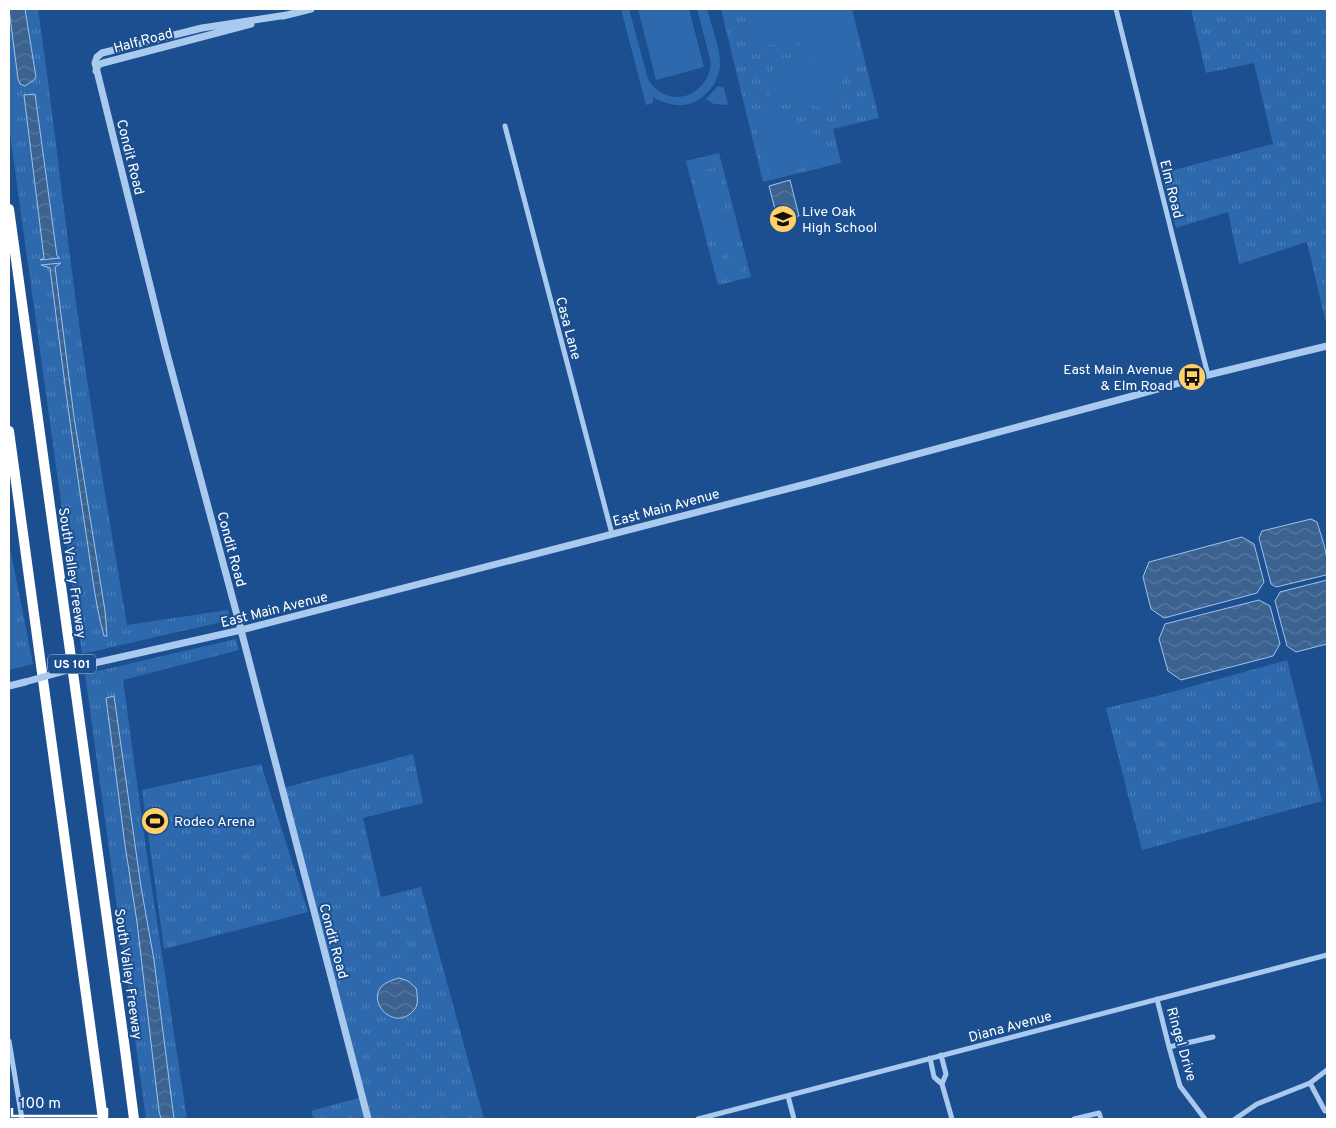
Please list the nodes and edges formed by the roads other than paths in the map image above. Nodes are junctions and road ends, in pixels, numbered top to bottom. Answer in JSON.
{"nodes":[{"id":1,"x":311,"y":9,"type":"edge"},
{"id":2,"x":1116,"y":9,"type":"edge"},
{"id":3,"x":96,"y":71,"type":"joint"},
{"id":4,"x":505,"y":126,"type":"dead end"},
{"id":5,"x":9,"y":209,"type":"edge"},
{"id":6,"x":1327,"y":346,"type":"edge"},
{"id":7,"x":1208,"y":375,"type":"junction"},
{"id":8,"x":9,"y":431,"type":"edge"},
{"id":9,"x":612,"y":534,"type":"junction"},
{"id":10,"x":241,"y":630,"type":"junction"},
{"id":11,"x":9,"y":686,"type":"edge"},
{"id":12,"x":1327,"y":955,"type":"edge"},
{"id":13,"x":1157,"y":999,"type":"junction"},
{"id":14,"x":1213,"y":1037,"type":"dead end"},
{"id":15,"x":9,"y":1041,"type":"edge"},
{"id":16,"x":1169,"y":1047,"type":"junction"},
{"id":17,"x":941,"y":1055,"type":"junction"},
{"id":18,"x":930,"y":1058,"type":"junction"},
{"id":19,"x":1327,"y":1070,"type":"edge"},
{"id":20,"x":1310,"y":1083,"type":"junction"},
{"id":21,"x":942,"y":1084,"type":"junction"},
{"id":22,"x":788,"y":1096,"type":"junction"},
{"id":23,"x":1325,"y":1111,"type":"dead end"},
{"id":24,"x":22,"y":1119,"type":"edge"},
{"id":25,"x":103,"y":1119,"type":"edge"},
{"id":26,"x":134,"y":1119,"type":"edge"},
{"id":27,"x":368,"y":1119,"type":"edge"},
{"id":28,"x":698,"y":1119,"type":"edge"},
{"id":29,"x":794,"y":1119,"type":"edge"},
{"id":30,"x":952,"y":1119,"type":"edge"},
{"id":31,"x":1074,"y":1119,"type":"edge"},
{"id":32,"x":1100,"y":1119,"type":"edge"},
{"id":33,"x":1205,"y":1119,"type":"edge"},
{"id":34,"x":1235,"y":1119,"type":"edge"}],
"edges":[{"from":1,"to":3,"type":"street","name":"Half Road"},
{"from":2,"to":7,"type":"street","name":"Elm Road"},
{"from":3,"to":10,"type":"street","name":"Condit Road"},
{"from":4,"to":9,"type":"street","name":"Casa Lane"},
{"from":5,"to":26,"type":"highway","name":"South Valley Freeway","number":"US 101"},
{"from":6,"to":7,"type":"street","name":"East Main Avenue"},
{"from":7,"to":9,"type":"street","name":"East Main Avenue"},
{"from":8,"to":25,"type":"highway","number":"US 101"},
{"from":9,"to":10,"type":"street","name":"East Main Avenue"},
{"from":10,"to":11,"type":"street","name":"East Main Avenue","bridge":true},
{"from":10,"to":27,"type":"street","name":"Condit Road"},
{"from":12,"to":13,"type":"street","name":"Diana Avenue"},
{"from":13,"to":16,"type":"street","name":"Ringel Drive"},
{"from":13,"to":17,"type":"street","name":"Diana Avenue"},
{"from":14,"to":16,"type":"street"},
{"from":15,"to":24,"type":"street"},
{"from":16,"to":33,"type":"street","name":"Ringel Drive"},
{"from":17,"to":18,"type":"street","name":"Diana Avenue"},
{"from":17,"to":21,"type":"street"},
{"from":18,"to":21,"type":"street"},
{"from":18,"to":22,"type":"street","name":"Diana Avenue"},
{"from":19,"to":20,"type":"street"},
{"from":20,"to":23,"type":"street"},
{"from":20,"to":34,"type":"street"},
{"from":21,"to":30,"type":"street"},
{"from":22,"to":28,"type":"street","name":"Diana Avenue"},
{"from":22,"to":29,"type":"street"},
{"from":31,"to":32,"type":"street"}]}
